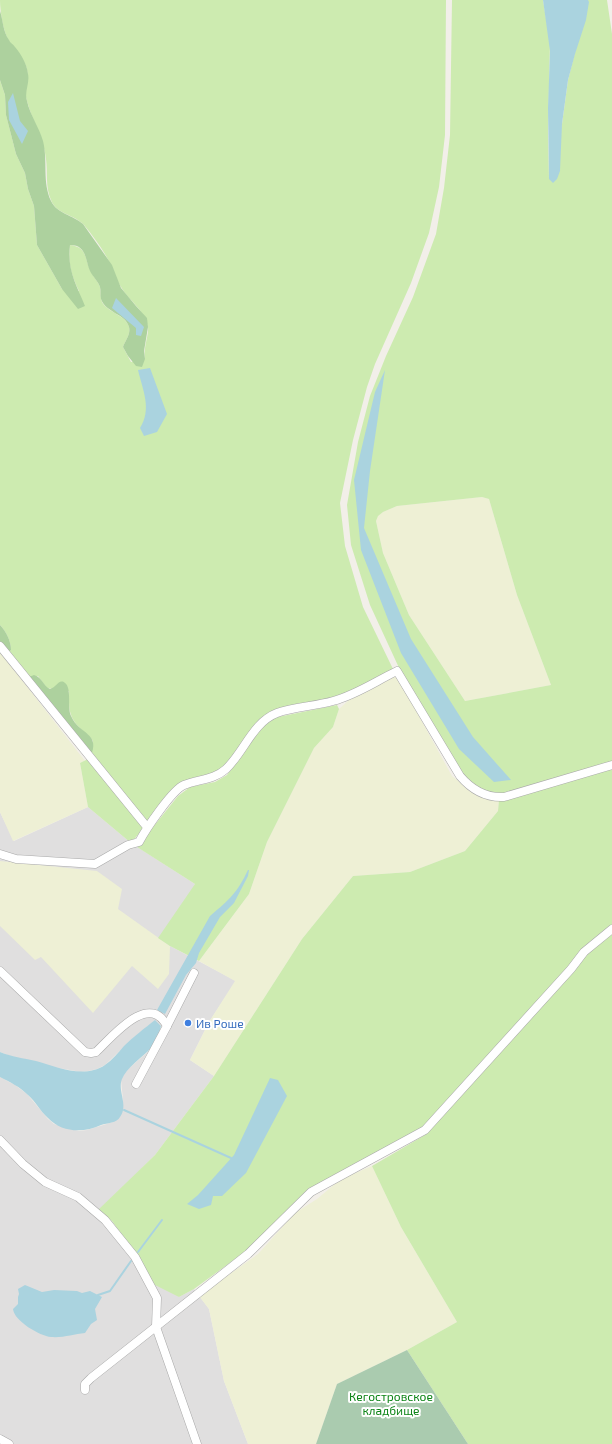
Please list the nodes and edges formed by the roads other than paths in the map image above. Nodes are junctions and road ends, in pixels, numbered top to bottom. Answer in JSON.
{"nodes":[{"id":1,"x":0,"y":646,"type":"edge"},
{"id":2,"x":612,"y":765,"type":"edge"},
{"id":3,"x":147,"y":827,"type":"junction"},
{"id":4,"x":0,"y":854,"type":"edge"},
{"id":5,"x":612,"y":929,"type":"edge"},
{"id":6,"x":0,"y":971,"type":"edge"},
{"id":7,"x":194,"y":973,"type":"dead end"},
{"id":8,"x":167,"y":1026,"type":"junction"},
{"id":9,"x":136,"y":1084,"type":"dead end"},
{"id":10,"x":0,"y":1140,"type":"edge"},
{"id":11,"x":156,"y":1327,"type":"junction"},
{"id":12,"x":85,"y":1390,"type":"dead end"},
{"id":13,"x":0,"y":1439,"type":"edge"},
{"id":14,"x":9,"y":1444,"type":"edge"},
{"id":15,"x":197,"y":1444,"type":"edge"}],
"edges":[{"from":1,"to":3,"type":"street"},
{"from":2,"to":3,"type":"street"},
{"from":3,"to":4,"type":"street"},
{"from":5,"to":11,"type":"street"},
{"from":6,"to":8,"type":"street"},
{"from":7,"to":8,"type":"street"},
{"from":8,"to":9,"type":"street"},
{"from":10,"to":11,"type":"street"},
{"from":11,"to":12,"type":"street"},
{"from":11,"to":15,"type":"street"},
{"from":13,"to":14,"type":"street"}]}
